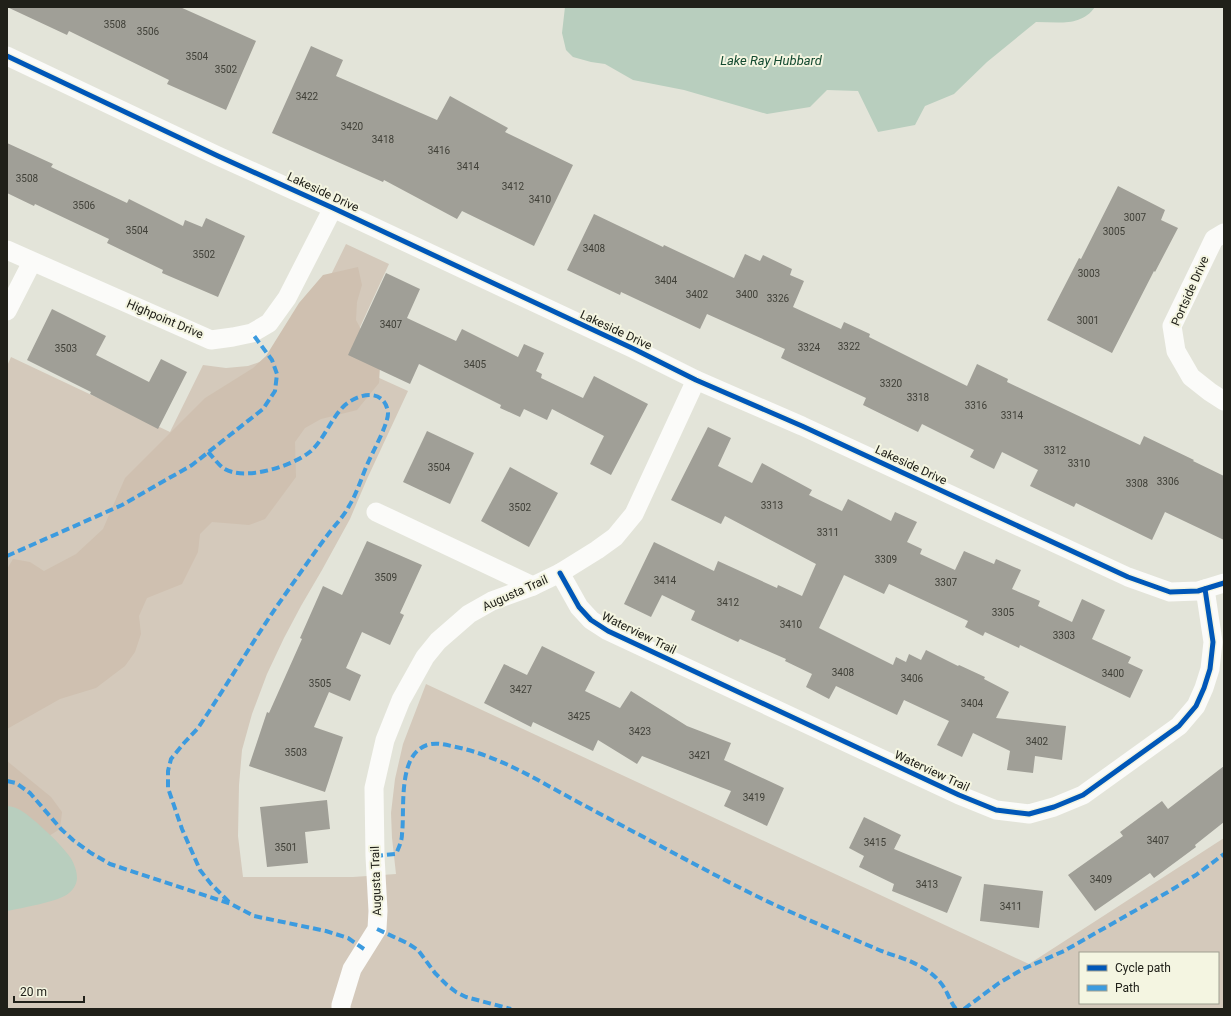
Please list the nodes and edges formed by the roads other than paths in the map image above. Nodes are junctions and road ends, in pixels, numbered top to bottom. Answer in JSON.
{"nodes":[{"id":1,"x":7,"y":56,"type":"edge"},
{"id":2,"x":333,"y":208,"type":"junction"},
{"id":3,"x":1224,"y":233,"type":"edge"},
{"id":4,"x":7,"y":250,"type":"edge"},
{"id":5,"x":32,"y":262,"type":"junction"},
{"id":6,"x":7,"y":311,"type":"edge"},
{"id":7,"x":696,"y":380,"type":"junction"},
{"id":8,"x":1224,"y":401,"type":"edge"},
{"id":9,"x":376,"y":512,"type":"dead end"},
{"id":10,"x":560,"y":572,"type":"junction"},
{"id":11,"x":1224,"y":583,"type":"edge"},
{"id":12,"x":533,"y":586,"type":"junction"},
{"id":13,"x":1205,"y":589,"type":"junction"},
{"id":14,"x":341,"y":1009,"type":"edge"}],
"edges":[{"from":1,"to":2,"type":"street","name":"Lakeside Drive"},
{"from":2,"to":5,"type":"street","name":"Highpoint Drive"},
{"from":2,"to":7,"type":"street","name":"Lakeside Drive"},
{"from":3,"to":8,"type":"street","name":"Portside Drive"},
{"from":4,"to":5,"type":"street","name":"Highpoint Drive"},
{"from":5,"to":6,"type":"street"},
{"from":7,"to":10,"type":"street","name":"Augusta Trail"},
{"from":7,"to":13,"type":"street","name":"Lakeside Drive"},
{"from":9,"to":12,"type":"street"},
{"from":10,"to":12,"type":"street","name":"Augusta Trail"},
{"from":10,"to":13,"type":"street","name":"Waterview Trail"},
{"from":11,"to":13,"type":"street","name":"Lakeside Drive"},
{"from":12,"to":14,"type":"street","name":"Augusta Trail"}]}
